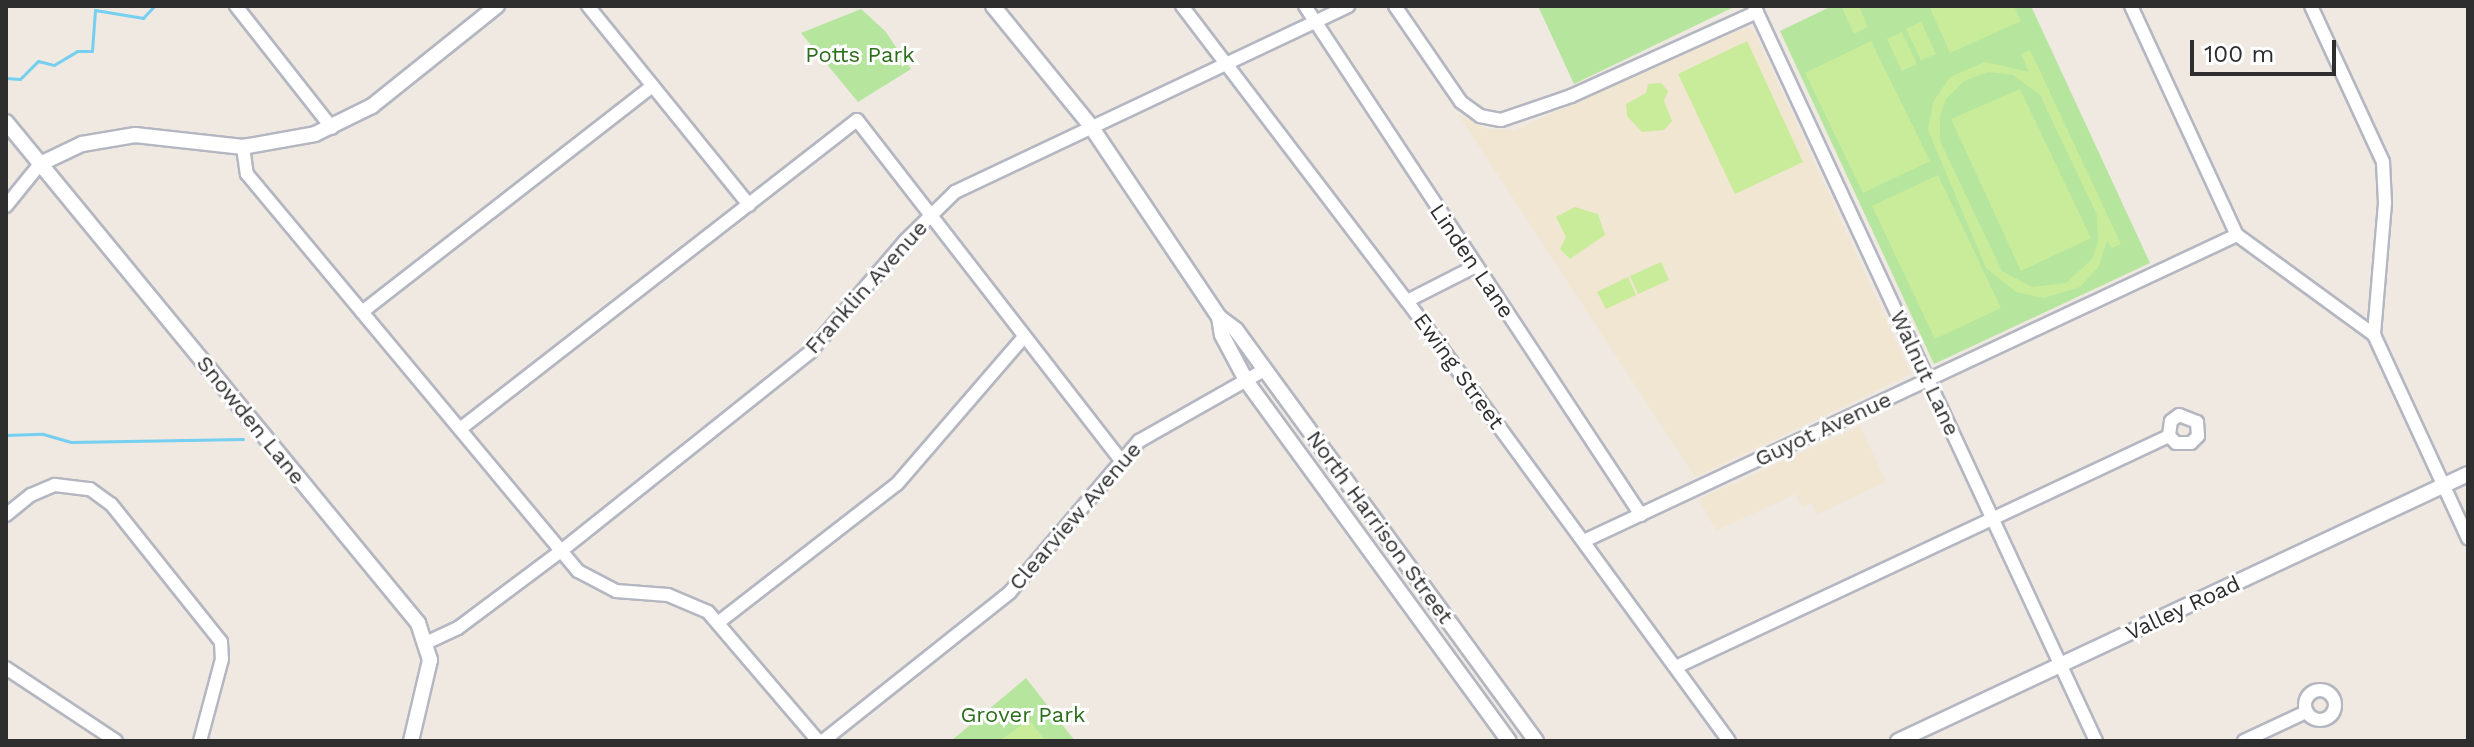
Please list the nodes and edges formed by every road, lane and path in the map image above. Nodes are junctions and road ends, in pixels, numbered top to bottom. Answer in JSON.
{"nodes":[{"id":1,"x":236,"y":6,"type":"edge"},
{"id":2,"x":497,"y":6,"type":"edge"},
{"id":3,"x":588,"y":6,"type":"edge"},
{"id":4,"x":993,"y":6,"type":"edge"},
{"id":5,"x":1182,"y":6,"type":"edge"},
{"id":6,"x":1305,"y":6,"type":"edge"},
{"id":7,"x":1348,"y":6,"type":"edge"},
{"id":8,"x":1395,"y":6,"type":"edge"},
{"id":9,"x":2131,"y":6,"type":"edge"},
{"id":10,"x":2311,"y":6,"type":"edge"},
{"id":11,"x":1756,"y":9,"type":"edge"},
{"id":12,"x":1313,"y":21,"type":"junction"},
{"id":13,"x":1225,"y":62,"type":"junction"},
{"id":14,"x":652,"y":86,"type":"junction"},
{"id":15,"x":6,"y":122,"type":"edge"},
{"id":16,"x":1090,"y":125,"type":"junction"},
{"id":17,"x":332,"y":128,"type":"junction"},
{"id":18,"x":243,"y":147,"type":"junction"},
{"id":19,"x":40,"y":164,"type":"junction"},
{"id":20,"x":749,"y":205,"type":"junction"},
{"id":21,"x":6,"y":206,"type":"edge"},
{"id":22,"x":930,"y":215,"type":"junction"},
{"id":23,"x":2237,"y":235,"type":"junction"},
{"id":24,"x":1476,"y":266,"type":"junction"},
{"id":25,"x":1407,"y":301,"type":"junction"},
{"id":26,"x":362,"y":312,"type":"junction"},
{"id":27,"x":1219,"y":317,"type":"junction"},
{"id":28,"x":2374,"y":335,"type":"junction"},
{"id":29,"x":1024,"y":337,"type":"junction"},
{"id":30,"x":1264,"y":370,"type":"junction"},
{"id":31,"x":1928,"y":380,"type":"junction"},
{"id":32,"x":1247,"y":382,"type":"junction"},
{"id":33,"x":1295,"y":411,"type":"junction"},
{"id":34,"x":460,"y":429,"type":"junction"},
{"id":35,"x":1283,"y":432,"type":"junction"},
{"id":36,"x":2169,"y":436,"type":"dead end"},
{"id":37,"x":1120,"y":459,"type":"junction"},
{"id":38,"x":1308,"y":467,"type":"junction"},
{"id":39,"x":2468,"y":474,"type":"edge"},
{"id":40,"x":2443,"y":485,"type":"junction"},
{"id":41,"x":1361,"y":502,"type":"junction"},
{"id":42,"x":6,"y":515,"type":"edge"},
{"id":43,"x":1641,"y":515,"type":"junction"},
{"id":44,"x":1993,"y":519,"type":"junction"},
{"id":45,"x":1381,"y":529,"type":"junction"},
{"id":46,"x":2468,"y":538,"type":"edge"},
{"id":47,"x":1584,"y":541,"type":"junction"},
{"id":48,"x":561,"y":551,"type":"junction"},
{"id":49,"x":1381,"y":565,"type":"junction"},
{"id":50,"x":719,"y":622,"type":"junction"},
{"id":51,"x":428,"y":642,"type":"junction"},
{"id":52,"x":2060,"y":664,"type":"junction"},
{"id":53,"x":1676,"y":667,"type":"junction"},
{"id":54,"x":6,"y":668,"type":"edge"},
{"id":55,"x":2306,"y":712,"type":"dead end"},
{"id":56,"x":116,"y":741,"type":"edge"},
{"id":57,"x":200,"y":741,"type":"edge"},
{"id":58,"x":411,"y":741,"type":"edge"},
{"id":59,"x":821,"y":741,"type":"edge"},
{"id":60,"x":1509,"y":741,"type":"edge"},
{"id":61,"x":1536,"y":741,"type":"edge"},
{"id":62,"x":1729,"y":741,"type":"edge"},
{"id":63,"x":1898,"y":741,"type":"edge"},
{"id":64,"x":2096,"y":741,"type":"edge"},
{"id":65,"x":2244,"y":741,"type":"edge"}],
"edges":[{"from":1,"to":17,"type":"street"},
{"from":2,"to":17,"type":"street"},
{"from":3,"to":14,"type":"street"},
{"from":4,"to":16,"type":"street","name":"North Harrison Street"},
{"from":5,"to":13,"type":"street","name":"Ewing Street"},
{"from":6,"to":12,"type":"street","name":"Linden Lane"},
{"from":7,"to":12,"type":"street","name":"Franklin Avenue"},
{"from":8,"to":11,"type":"street"},
{"from":9,"to":23,"type":"street"},
{"from":10,"to":28,"type":"street"},
{"from":11,"to":31,"type":"street","name":"Walnut Lane"},
{"from":12,"to":13,"type":"street","name":"Franklin Avenue"},
{"from":12,"to":24,"type":"street","name":"Linden Lane"},
{"from":13,"to":16,"type":"street","name":"Franklin Avenue"},
{"from":13,"to":25,"type":"street","name":"Ewing Street"},
{"from":14,"to":20,"type":"street"},
{"from":14,"to":26,"type":"street"},
{"from":15,"to":19,"type":"street","name":"Snowden Lane"},
{"from":16,"to":22,"type":"street","name":"Franklin Avenue"},
{"from":16,"to":27,"type":"street","name":"North Harrison Street"},
{"from":17,"to":18,"type":"street"},
{"from":18,"to":19,"type":"street"},
{"from":18,"to":26,"type":"street"},
{"from":19,"to":21,"type":"street"},
{"from":19,"to":51,"type":"street","name":"Snowden Lane"},
{"from":20,"to":22,"type":"street"},
{"from":20,"to":34,"type":"street"},
{"from":22,"to":29,"type":"street"},
{"from":22,"to":48,"type":"street","name":"Franklin Avenue"},
{"from":23,"to":28,"type":"street"},
{"from":23,"to":31,"type":"street","name":"Guyot Avenue"},
{"from":24,"to":25,"type":"street"},
{"from":24,"to":43,"type":"street","name":"Linden Lane"},
{"from":25,"to":47,"type":"street","name":"Ewing Street"},
{"from":26,"to":34,"type":"street"},
{"from":27,"to":30,"type":"street","name":"North Harrison Street"},
{"from":27,"to":32,"type":"street","name":"North Harrison Street"},
{"from":28,"to":40,"type":"street"},
{"from":29,"to":37,"type":"street"},
{"from":29,"to":50,"type":"street"},
{"from":30,"to":32,"type":"street","name":"Clearview Avenue"},
{"from":30,"to":33,"type":"street","name":"North Harrison Street"},
{"from":31,"to":43,"type":"street","name":"Guyot Avenue"},
{"from":31,"to":44,"type":"street","name":"Walnut Lane"},
{"from":32,"to":35,"type":"street","name":"North Harrison Street"},
{"from":32,"to":37,"type":"street","name":"Clearview Avenue"},
{"from":33,"to":35,"type":"street"},
{"from":33,"to":41,"type":"street","name":"North Harrison Street"},
{"from":34,"to":48,"type":"street"},
{"from":35,"to":38,"type":"street","name":"North Harrison Street"},
{"from":36,"to":44,"type":"street"},
{"from":37,"to":59,"type":"street","name":"Clearview Avenue"},
{"from":38,"to":41,"type":"street"},
{"from":38,"to":49,"type":"street","name":"North Harrison Street"},
{"from":39,"to":40,"type":"street","name":"Valley Road"},
{"from":40,"to":46,"type":"street"},
{"from":40,"to":52,"type":"street","name":"Valley Road"},
{"from":41,"to":45,"type":"street","name":"North Harrison Street"},
{"from":42,"to":57,"type":"street"},
{"from":43,"to":47,"type":"street","name":"Guyot Avenue"},
{"from":44,"to":52,"type":"street","name":"Walnut Lane"},
{"from":44,"to":53,"type":"street"},
{"from":45,"to":49,"type":"street"},
{"from":45,"to":61,"type":"street","name":"North Harrison Street"},
{"from":47,"to":53,"type":"street","name":"Ewing Street"},
{"from":48,"to":50,"type":"street"},
{"from":48,"to":51,"type":"street","name":"Franklin Avenue"},
{"from":49,"to":60,"type":"street","name":"North Harrison Street"},
{"from":50,"to":59,"type":"street"},
{"from":51,"to":58,"type":"street"},
{"from":52,"to":63,"type":"street","name":"Valley Road"},
{"from":52,"to":64,"type":"street","name":"Walnut Lane"},
{"from":53,"to":62,"type":"street","name":"Ewing Street"},
{"from":54,"to":56,"type":"street"},
{"from":55,"to":65,"type":"street"}]}
